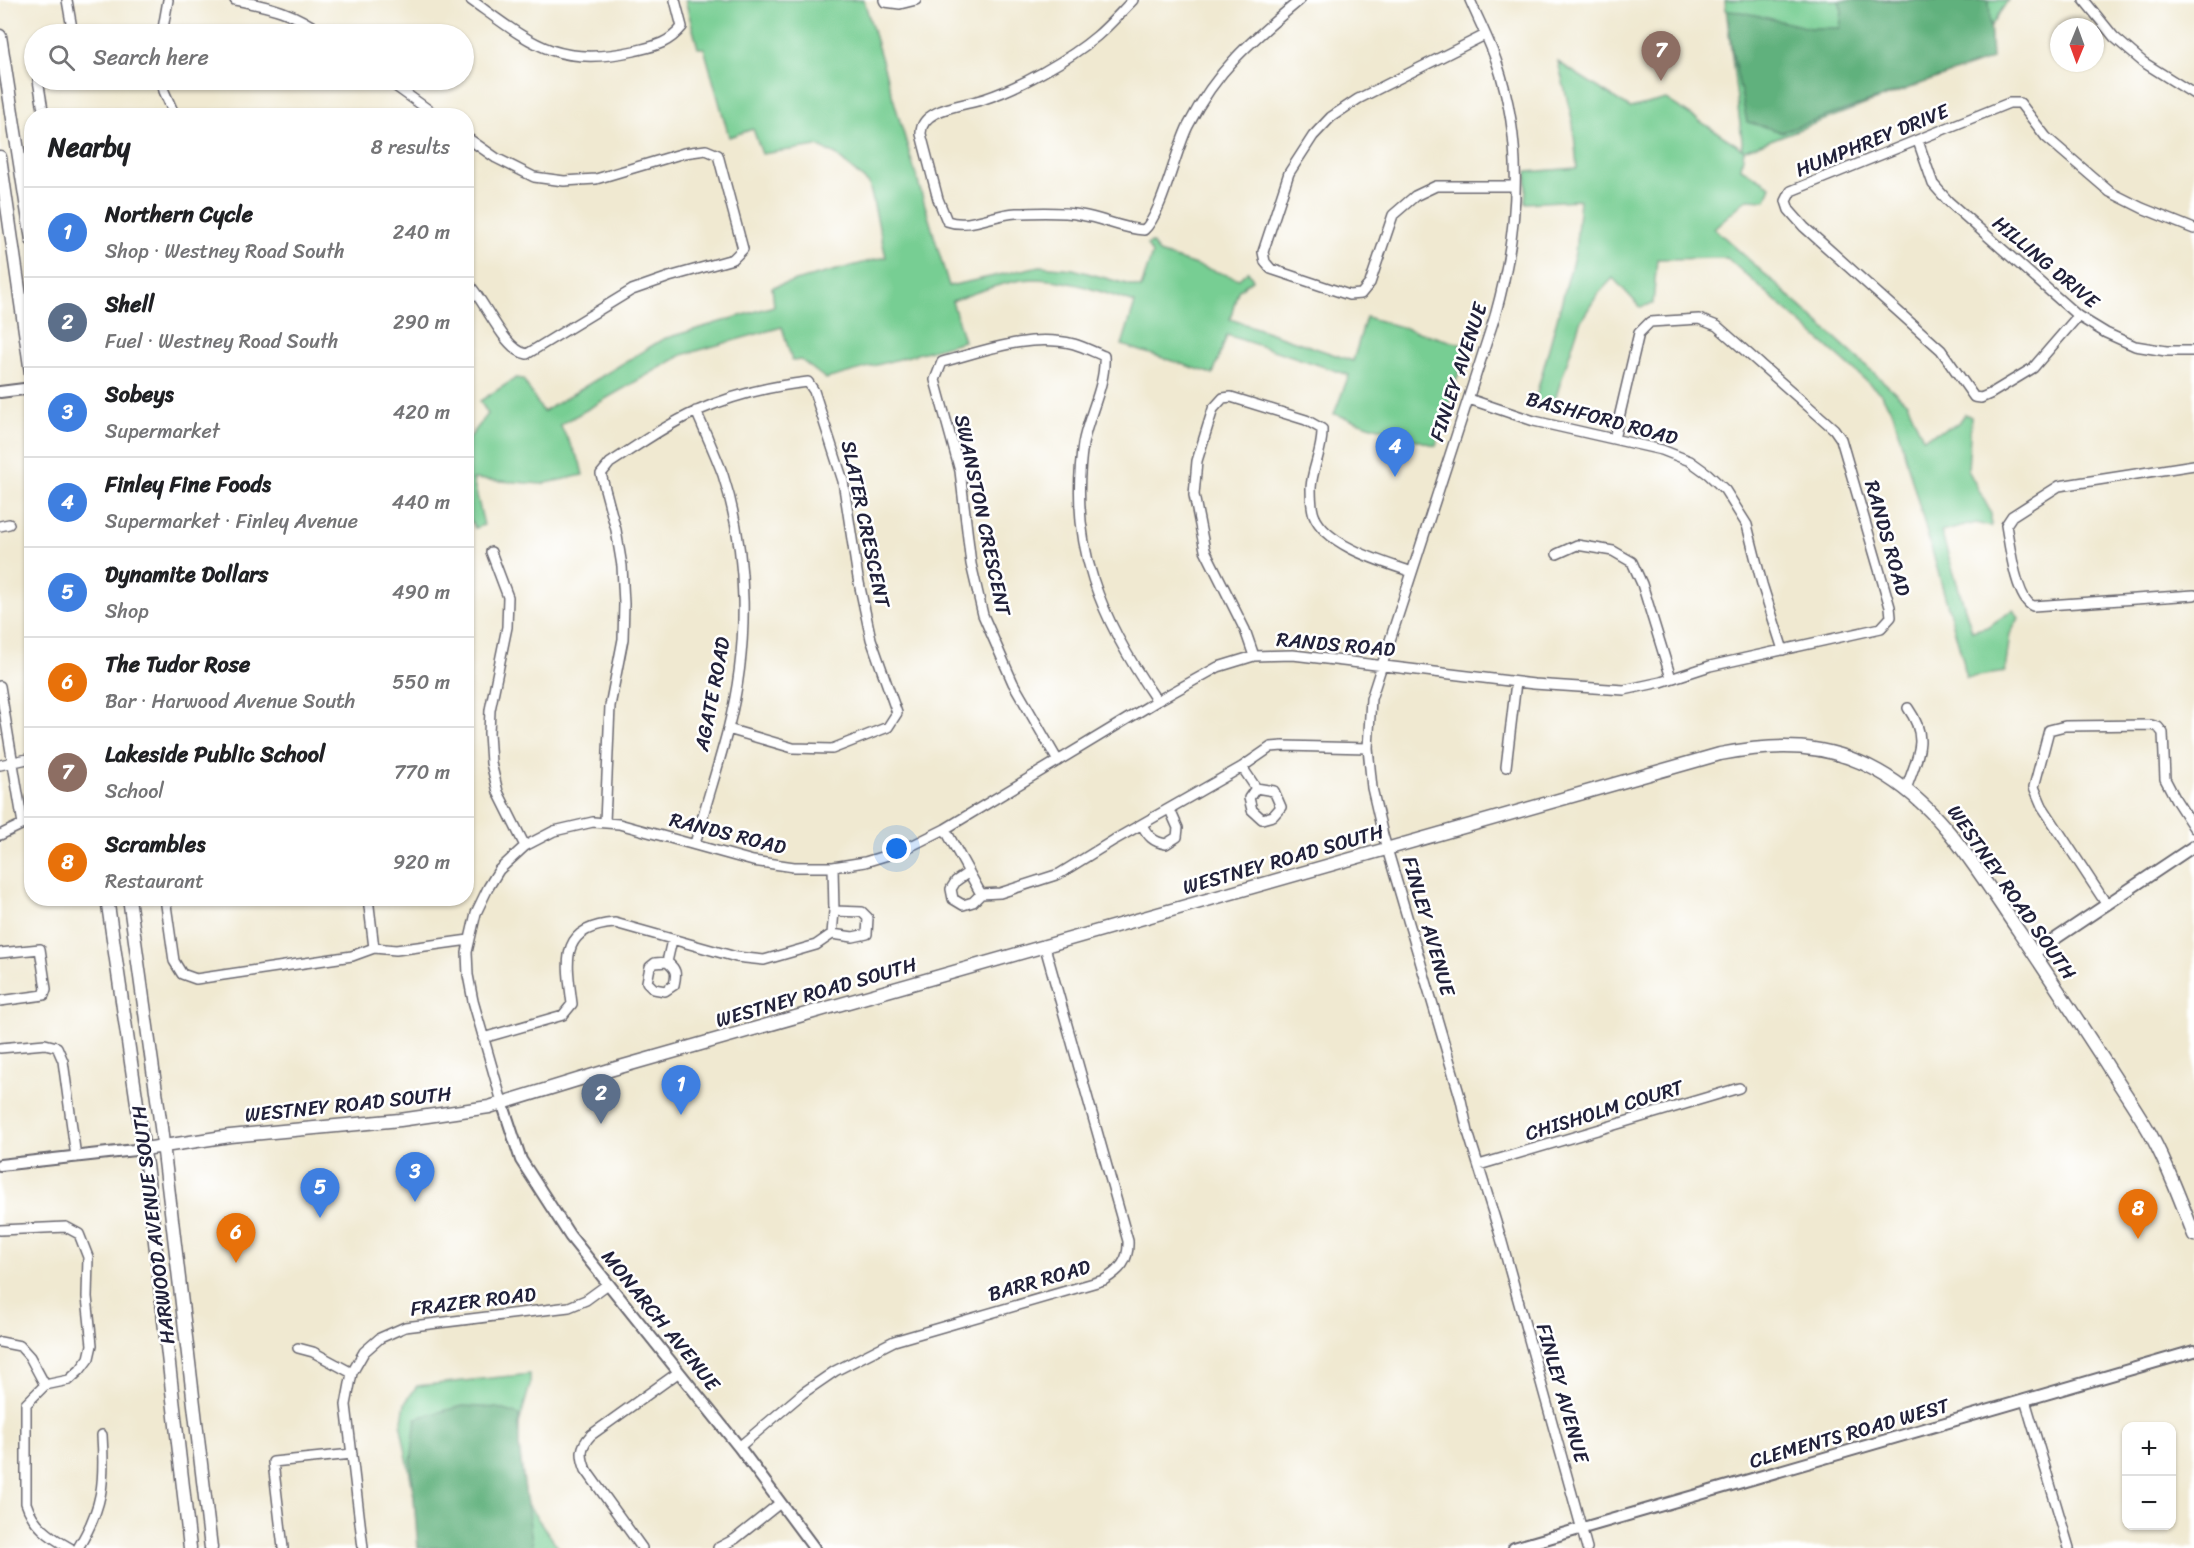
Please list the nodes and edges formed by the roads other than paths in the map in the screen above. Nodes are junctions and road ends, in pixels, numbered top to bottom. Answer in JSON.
{"nodes":[{"id":1,"x":67,"y":0,"type":"edge"},
{"id":2,"x":168,"y":0,"type":"edge"},
{"id":3,"x":235,"y":0,"type":"edge"},
{"id":4,"x":471,"y":0,"type":"edge"},
{"id":5,"x":675,"y":0,"type":"edge"},
{"id":6,"x":885,"y":0,"type":"edge"},
{"id":7,"x":916,"y":0,"type":"edge"},
{"id":8,"x":1133,"y":0,"type":"edge"},
{"id":9,"x":1300,"y":0,"type":"edge"},
{"id":10,"x":1470,"y":0,"type":"edge"},
{"id":11,"x":2085,"y":0,"type":"edge"},
{"id":12,"x":71,"y":24,"type":"edge"},
{"id":13,"x":164,"y":24,"type":"edge"},
{"id":14,"x":309,"y":24,"type":"edge"},
{"id":15,"x":1485,"y":35,"type":"junction"},
{"id":16,"x":0,"y":36,"type":"edge"},
{"id":17,"x":40,"y":90,"type":"edge"},
{"id":18,"x":164,"y":90,"type":"edge"},
{"id":19,"x":401,"y":90,"type":"edge"},
{"id":20,"x":2194,"y":94,"type":"edge"},
{"id":21,"x":43,"y":108,"type":"edge"},
{"id":22,"x":171,"y":108,"type":"edge"},
{"id":23,"x":426,"y":108,"type":"edge"},
{"id":24,"x":1918,"y":141,"type":"junction"},
{"id":25,"x":474,"y":143,"type":"edge"},
{"id":26,"x":0,"y":157,"type":"edge"},
{"id":27,"x":1515,"y":186,"type":"junction"},
{"id":28,"x":24,"y":189,"type":"edge"},
{"id":29,"x":2194,"y":229,"type":"edge"},
{"id":30,"x":474,"y":288,"type":"edge"},
{"id":31,"x":2078,"y":316,"type":"junction"},
{"id":32,"x":24,"y":324,"type":"edge"},
{"id":33,"x":2194,"y":351,"type":"edge"},
{"id":34,"x":24,"y":389,"type":"edge"},
{"id":35,"x":0,"y":392,"type":"edge"},
{"id":36,"x":1470,"y":399,"type":"junction"},
{"id":37,"x":696,"y":411,"type":"junction"},
{"id":38,"x":1614,"y":439,"type":"junction"},
{"id":39,"x":2194,"y":465,"type":"edge"},
{"id":40,"x":491,"y":552,"type":"dead end"},
{"id":41,"x":1557,"y":554,"type":"dead end"},
{"id":42,"x":1412,"y":572,"type":"junction"},
{"id":43,"x":2194,"y":595,"type":"edge"},
{"id":44,"x":1783,"y":650,"type":"junction"},
{"id":45,"x":1254,"y":656,"type":"junction"},
{"id":46,"x":1382,"y":665,"type":"junction"},
{"id":47,"x":1671,"y":678,"type":"junction"},
{"id":48,"x":1516,"y":682,"type":"junction"},
{"id":49,"x":0,"y":686,"type":"edge"},
{"id":50,"x":1157,"y":701,"type":"junction"},
{"id":51,"x":1908,"y":708,"type":"dead end"},
{"id":52,"x":728,"y":729,"type":"junction"},
{"id":53,"x":1368,"y":748,"type":"junction"},
{"id":54,"x":24,"y":759,"type":"edge"},
{"id":55,"x":12,"y":761,"type":"junction"},
{"id":56,"x":1058,"y":761,"type":"junction"},
{"id":57,"x":0,"y":765,"type":"edge"},
{"id":58,"x":1242,"y":767,"type":"junction"},
{"id":59,"x":1506,"y":767,"type":"dead end"},
{"id":60,"x":1256,"y":788,"type":"dead end"},
{"id":61,"x":1906,"y":789,"type":"junction"},
{"id":62,"x":1170,"y":810,"type":"junction"},
{"id":63,"x":24,"y":811,"type":"edge"},
{"id":64,"x":605,"y":822,"type":"junction"},
{"id":65,"x":24,"y":824,"type":"edge"},
{"id":66,"x":1142,"y":825,"type":"junction"},
{"id":67,"x":2194,"y":828,"type":"edge"},
{"id":68,"x":945,"y":829,"type":"junction"},
{"id":69,"x":0,"y":835,"type":"edge"},
{"id":70,"x":695,"y":844,"type":"junction"},
{"id":71,"x":525,"y":846,"type":"junction"},
{"id":72,"x":2194,"y":846,"type":"edge"},
{"id":73,"x":1388,"y":849,"type":"junction"},
{"id":74,"x":833,"y":867,"type":"junction"},
{"id":75,"x":969,"y":872,"type":"junction"},
{"id":76,"x":981,"y":894,"type":"junction"},
{"id":77,"x":2107,"y":905,"type":"junction"},
{"id":78,"x":108,"y":906,"type":"edge"},
{"id":79,"x":130,"y":906,"type":"edge"},
{"id":80,"x":166,"y":906,"type":"edge"},
{"id":81,"x":369,"y":906,"type":"edge"},
{"id":82,"x":834,"y":911,"type":"junction"},
{"id":83,"x":831,"y":934,"type":"junction"},
{"id":84,"x":469,"y":940,"type":"junction"},
{"id":85,"x":672,"y":940,"type":"junction"},
{"id":86,"x":1046,"y":947,"type":"junction"},
{"id":87,"x":374,"y":948,"type":"junction"},
{"id":88,"x":0,"y":953,"type":"edge"},
{"id":89,"x":2034,"y":953,"type":"junction"},
{"id":90,"x":667,"y":962,"type":"dead end"},
{"id":91,"x":0,"y":1000,"type":"edge"},
{"id":92,"x":483,"y":1038,"type":"junction"},
{"id":93,"x":0,"y":1048,"type":"edge"},
{"id":94,"x":1739,"y":1088,"type":"dead end"},
{"id":95,"x":502,"y":1102,"type":"junction"},
{"id":96,"x":164,"y":1148,"type":"junction"},
{"id":97,"x":144,"y":1149,"type":"junction"},
{"id":98,"x":76,"y":1157,"type":"junction"},
{"id":99,"x":0,"y":1165,"type":"edge"},
{"id":100,"x":1479,"y":1165,"type":"junction"},
{"id":101,"x":0,"y":1230,"type":"edge"},
{"id":102,"x":2194,"y":1235,"type":"edge"},
{"id":103,"x":608,"y":1284,"type":"junction"},
{"id":104,"x":0,"y":1342,"type":"edge"},
{"id":105,"x":298,"y":1348,"type":"dead end"},
{"id":106,"x":2194,"y":1351,"type":"edge"},
{"id":107,"x":679,"y":1372,"type":"junction"},
{"id":108,"x":352,"y":1373,"type":"junction"},
{"id":109,"x":45,"y":1385,"type":"junction"},
{"id":110,"x":2025,"y":1400,"type":"junction"},
{"id":111,"x":102,"y":1435,"type":"dead end"},
{"id":112,"x":739,"y":1447,"type":"junction"},
{"id":113,"x":352,"y":1454,"type":"junction"},
{"id":114,"x":780,"y":1503,"type":"junction"},
{"id":115,"x":1582,"y":1529,"type":"junction"},
{"id":116,"x":70,"y":1548,"type":"edge"},
{"id":117,"x":78,"y":1548,"type":"edge"},
{"id":118,"x":190,"y":1548,"type":"edge"},
{"id":119,"x":211,"y":1548,"type":"edge"},
{"id":120,"x":283,"y":1548,"type":"edge"},
{"id":121,"x":363,"y":1548,"type":"edge"},
{"id":122,"x":642,"y":1548,"type":"edge"},
{"id":123,"x":718,"y":1548,"type":"edge"},
{"id":124,"x":814,"y":1548,"type":"edge"},
{"id":125,"x":1514,"y":1548,"type":"edge"},
{"id":126,"x":1587,"y":1548,"type":"edge"},
{"id":127,"x":2069,"y":1548,"type":"edge"}],
"edges":[{"from":1,"to":12,"type":"street"},
{"from":2,"to":13,"type":"street"},
{"from":3,"to":14,"type":"street"},
{"from":4,"to":5,"type":"street"},
{"from":6,"to":7,"type":"street"},
{"from":8,"to":9,"type":"street"},
{"from":10,"to":15,"type":"street","name":"FINLEY AVENUE"},
{"from":11,"to":20,"type":"street"},
{"from":15,"to":27,"type":"street","name":"FINLEY AVENUE"},
{"from":15,"to":27,"type":"street"},
{"from":16,"to":28,"type":"main road"},
{"from":17,"to":21,"type":"street"},
{"from":18,"to":22,"type":"street"},
{"from":19,"to":23,"type":"street"},
{"from":24,"to":29,"type":"street","name":"HUMPHREY DRIVE"},
{"from":24,"to":31,"type":"street","name":"HILLING DRIVE"},
{"from":24,"to":31,"type":"street","name":"HUMPHREY DRIVE"},
{"from":25,"to":30,"type":"street"},
{"from":26,"to":32,"type":"main road"},
{"from":27,"to":36,"type":"street","name":"FINLEY AVENUE"},
{"from":31,"to":33,"type":"street","name":"HILLING DRIVE"},
{"from":34,"to":35,"type":"street"},
{"from":36,"to":38,"type":"street","name":"BASHFORD ROAD"},
{"from":36,"to":42,"type":"street","name":"FINLEY AVENUE"},
{"from":37,"to":52,"type":"street","name":"AGATE ROAD"},
{"from":37,"to":52,"type":"street","name":"SLATER CRESCENT"},
{"from":37,"to":64,"type":"street","name":"SLATER CRESCENT"},
{"from":38,"to":44,"type":"street","name":"BASHFORD ROAD"},
{"from":38,"to":44,"type":"street","name":"RANDS ROAD"},
{"from":39,"to":43,"type":"street"},
{"from":40,"to":71,"type":"street"},
{"from":41,"to":47,"type":"street"},
{"from":42,"to":45,"type":"street"},
{"from":42,"to":46,"type":"street","name":"FINLEY AVENUE"},
{"from":44,"to":47,"type":"street","name":"RANDS ROAD"},
{"from":45,"to":46,"type":"street","name":"RANDS ROAD"},
{"from":45,"to":50,"type":"street","name":"RANDS ROAD"},
{"from":46,"to":48,"type":"street","name":"RANDS ROAD"},
{"from":46,"to":53,"type":"street","name":"FINLEY AVENUE"},
{"from":47,"to":48,"type":"street","name":"RANDS ROAD"},
{"from":48,"to":59,"type":"street"},
{"from":49,"to":55,"type":"street"},
{"from":50,"to":56,"type":"street","name":"RANDS ROAD"},
{"from":50,"to":56,"type":"street","name":"SWANSTON CRESCENT"},
{"from":51,"to":61,"type":"street"},
{"from":52,"to":70,"type":"street","name":"AGATE ROAD"},
{"from":53,"to":58,"type":"street"},
{"from":53,"to":73,"type":"street","name":"FINLEY AVENUE"},
{"from":54,"to":55,"type":"street"},
{"from":55,"to":57,"type":"street"},
{"from":55,"to":63,"type":"street"},
{"from":56,"to":68,"type":"street","name":"RANDS ROAD"},
{"from":58,"to":60,"type":"street"},
{"from":58,"to":62,"type":"street"},
{"from":61,"to":73,"type":"main road","name":"WESTNEY ROAD SOUTH"},
{"from":61,"to":89,"type":"main road","name":"WESTNEY ROAD SOUTH"},
{"from":62,"to":66,"type":"street"},
{"from":62,"to":66,"type":"street"},
{"from":64,"to":70,"type":"street","name":"RANDS ROAD"},
{"from":64,"to":71,"type":"street","name":"RANDS ROAD"},
{"from":65,"to":69,"type":"street"},
{"from":66,"to":76,"type":"street"},
{"from":67,"to":77,"type":"street"},
{"from":68,"to":74,"type":"street","name":"RANDS ROAD"},
{"from":68,"to":75,"type":"street"},
{"from":70,"to":74,"type":"street","name":"RANDS ROAD"},
{"from":71,"to":84,"type":"street","name":"RANDS ROAD"},
{"from":72,"to":77,"type":"street"},
{"from":73,"to":86,"type":"main road","name":"WESTNEY ROAD SOUTH"},
{"from":73,"to":100,"type":"street","name":"FINLEY AVENUE"},
{"from":74,"to":82,"type":"street"},
{"from":75,"to":76,"type":"street"},
{"from":75,"to":76,"type":"street"},
{"from":77,"to":89,"type":"street"},
{"from":78,"to":97,"type":"main road","name":"HARWOOD AVENUE SOUTH"},
{"from":79,"to":96,"type":"main road","name":"HARWOOD AVENUE SOUTH"},
{"from":80,"to":87,"type":"street"},
{"from":81,"to":87,"type":"street"},
{"from":82,"to":83,"type":"street"},
{"from":82,"to":83,"type":"street"},
{"from":83,"to":85,"type":"street"},
{"from":84,"to":87,"type":"street"},
{"from":84,"to":92,"type":"street","name":"RANDS ROAD"},
{"from":85,"to":90,"type":"street"},
{"from":85,"to":92,"type":"street"},
{"from":86,"to":95,"type":"main road","name":"WESTNEY ROAD SOUTH"},
{"from":86,"to":112,"type":"street","name":"BARR ROAD"},
{"from":88,"to":91,"type":"street"},
{"from":89,"to":102,"type":"main road","name":"WESTNEY ROAD SOUTH"},
{"from":92,"to":95,"type":"street","name":"RANDS ROAD"},
{"from":93,"to":98,"type":"street"},
{"from":94,"to":100,"type":"street","name":"CHISHOLM COURT"},
{"from":95,"to":96,"type":"main road","name":"WESTNEY ROAD SOUTH"},
{"from":95,"to":103,"type":"street","name":"MONARCH AVENUE"},
{"from":96,"to":97,"type":"main road","name":"WESTNEY ROAD SOUTH"},
{"from":96,"to":119,"type":"main road","name":"HARWOOD AVENUE SOUTH"},
{"from":97,"to":98,"type":"street"},
{"from":97,"to":118,"type":"main road","name":"HARWOOD AVENUE SOUTH"},
{"from":98,"to":99,"type":"street"},
{"from":100,"to":115,"type":"street","name":"FINLEY AVENUE"},
{"from":101,"to":109,"type":"street"},
{"from":103,"to":107,"type":"street","name":"MONARCH AVENUE"},
{"from":103,"to":108,"type":"street","name":"FRAZER ROAD"},
{"from":104,"to":109,"type":"street"},
{"from":105,"to":108,"type":"street"},
{"from":106,"to":110,"type":"street","name":"CLEMENTS ROAD WEST"},
{"from":107,"to":112,"type":"street","name":"MONARCH AVENUE"},
{"from":107,"to":122,"type":"street"},
{"from":108,"to":113,"type":"street","name":"FRAZER ROAD"},
{"from":109,"to":116,"type":"street"},
{"from":110,"to":115,"type":"street","name":"CLEMENTS ROAD WEST"},
{"from":110,"to":127,"type":"street"},
{"from":111,"to":117,"type":"street"},
{"from":112,"to":114,"type":"street","name":"MONARCH AVENUE"},
{"from":113,"to":120,"type":"street"},
{"from":113,"to":121,"type":"street","name":"FRAZER ROAD"},
{"from":114,"to":123,"type":"street"},
{"from":114,"to":124,"type":"street","name":"MONARCH AVENUE"},
{"from":115,"to":125,"type":"street","name":"CLEMENTS ROAD WEST"},
{"from":115,"to":126,"type":"street","name":"FINLEY AVENUE"}]}
